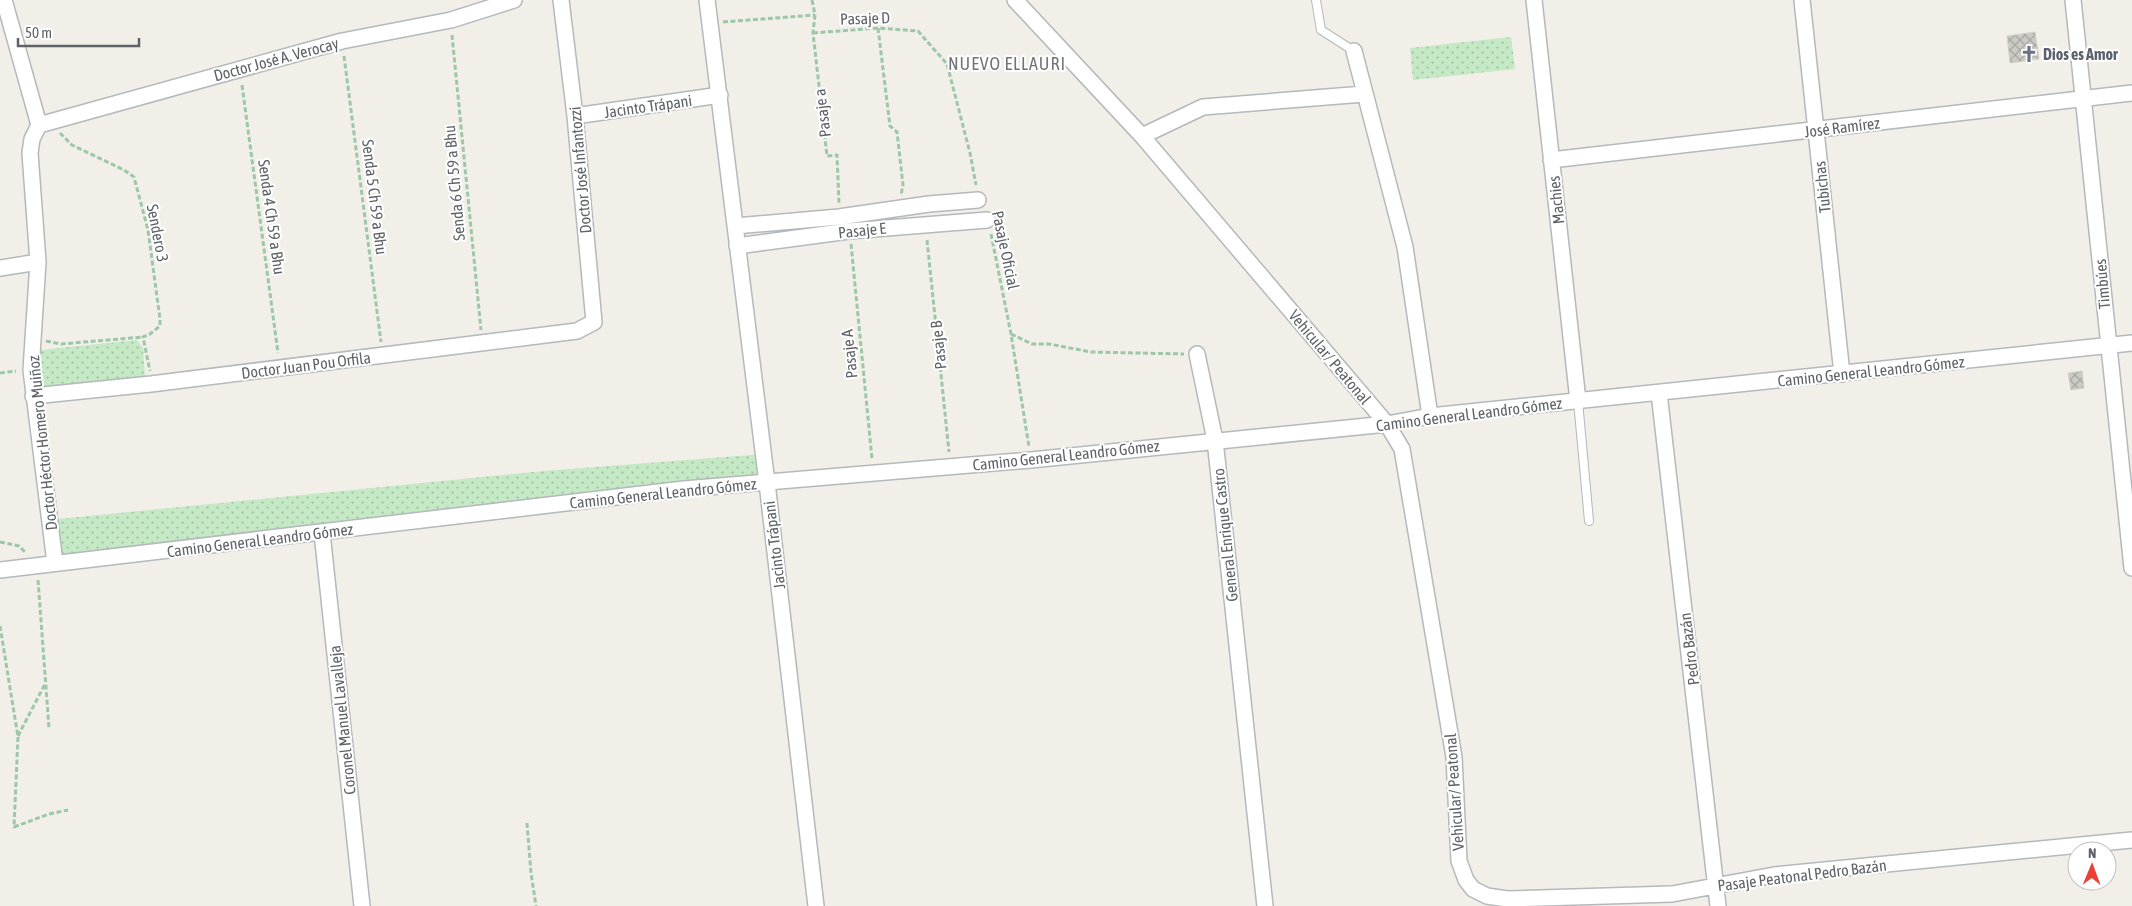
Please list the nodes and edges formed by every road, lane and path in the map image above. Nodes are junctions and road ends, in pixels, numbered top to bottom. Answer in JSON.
{"nodes":[{"id":1,"x":4,"y":0,"type":"edge"},
{"id":2,"x":514,"y":0,"type":"edge"},
{"id":3,"x":561,"y":0,"type":"edge"},
{"id":4,"x":707,"y":0,"type":"edge"},
{"id":5,"x":812,"y":0,"type":"edge"},
{"id":6,"x":1015,"y":0,"type":"edge"},
{"id":7,"x":1316,"y":0,"type":"edge"},
{"id":8,"x":1534,"y":0,"type":"edge"},
{"id":9,"x":1802,"y":0,"type":"edge"},
{"id":10,"x":2073,"y":0,"type":"edge"},
{"id":11,"x":815,"y":16,"type":"junction"},
{"id":12,"x":451,"y":20,"type":"junction"},
{"id":13,"x":711,"y":22,"type":"junction"},
{"id":14,"x":878,"y":28,"type":"junction"},
{"id":15,"x":918,"y":31,"type":"joint"},
{"id":16,"x":813,"y":33,"type":"junction"},
{"id":17,"x":342,"y":41,"type":"junction"},
{"id":18,"x":1354,"y":52,"type":"joint"},
{"id":19,"x":240,"y":69,"type":"junction"},
{"id":20,"x":1364,"y":94,"type":"junction"},
{"id":21,"x":2132,"y":94,"type":"edge"},
{"id":22,"x":720,"y":95,"type":"junction"},
{"id":23,"x":2084,"y":99,"type":"junction"},
{"id":24,"x":575,"y":116,"type":"junction"},
{"id":25,"x":45,"y":124,"type":"junction"},
{"id":26,"x":1816,"y":130,"type":"junction"},
{"id":27,"x":1142,"y":136,"type":"junction"},
{"id":28,"x":1552,"y":160,"type":"junction"},
{"id":29,"x":978,"y":200,"type":"joint"},
{"id":30,"x":928,"y":204,"type":"junction"},
{"id":31,"x":899,"y":208,"type":"junction"},
{"id":32,"x":839,"y":217,"type":"junction"},
{"id":33,"x":987,"y":220,"type":"joint"},
{"id":34,"x":925,"y":224,"type":"junction"},
{"id":35,"x":736,"y":226,"type":"junction"},
{"id":36,"x":849,"y":231,"type":"junction"},
{"id":37,"x":737,"y":246,"type":"junction"},
{"id":38,"x":38,"y":262,"type":"junction"},
{"id":39,"x":0,"y":268,"type":"edge"},
{"id":40,"x":578,"y":331,"type":"joint"},
{"id":41,"x":1011,"y":334,"type":"junction"},
{"id":42,"x":143,"y":337,"type":"junction"},
{"id":43,"x":33,"y":338,"type":"junction"},
{"id":44,"x":482,"y":343,"type":"junction"},
{"id":45,"x":2132,"y":344,"type":"edge"},
{"id":46,"x":2108,"y":346,"type":"junction"},
{"id":47,"x":1197,"y":354,"type":"joint"},
{"id":48,"x":383,"y":355,"type":"junction"},
{"id":49,"x":280,"y":368,"type":"junction"},
{"id":50,"x":1842,"y":374,"type":"junction"},
{"id":51,"x":151,"y":384,"type":"junction"},
{"id":52,"x":1659,"y":393,"type":"junction"},
{"id":53,"x":33,"y":396,"type":"junction"},
{"id":54,"x":1578,"y":401,"type":"junction"},
{"id":55,"x":1430,"y":416,"type":"junction"},
{"id":56,"x":1387,"y":424,"type":"junction"},
{"id":57,"x":1215,"y":440,"type":"junction"},
{"id":58,"x":1031,"y":460,"type":"junction"},
{"id":59,"x":951,"y":466,"type":"junction"},
{"id":60,"x":873,"y":474,"type":"junction"},
{"id":61,"x":767,"y":483,"type":"junction"},
{"id":62,"x":1589,"y":521,"type":"dead end"},
{"id":63,"x":322,"y":533,"type":"junction"},
{"id":64,"x":55,"y":563,"type":"junction"},
{"id":65,"x":37,"y":566,"type":"junction"},
{"id":66,"x":2132,"y":568,"type":"edge"},
{"id":67,"x":0,"y":570,"type":"edge"},
{"id":68,"x":0,"y":626,"type":"edge"},
{"id":69,"x":46,"y":682,"type":"junction"},
{"id":70,"x":49,"y":728,"type":"dead end"},
{"id":71,"x":18,"y":737,"type":"junction"},
{"id":72,"x":68,"y":810,"type":"dead end"},
{"id":73,"x":528,"y":823,"type":"dead end"},
{"id":74,"x":2132,"y":840,"type":"edge"},
{"id":75,"x":1716,"y":884,"type":"junction"},
{"id":76,"x":1473,"y":889,"type":"joint"},
{"id":77,"x":362,"y":906,"type":"edge"},
{"id":78,"x":536,"y":906,"type":"edge"},
{"id":79,"x":816,"y":906,"type":"edge"},
{"id":80,"x":1265,"y":906,"type":"edge"},
{"id":81,"x":1718,"y":906,"type":"edge"}],
"edges":[{"from":1,"to":25,"type":"street"},
{"from":2,"to":12,"type":"street","name":"Doctor José A. Verocay"},
{"from":3,"to":24,"type":"street","name":"Doctor José Infantozzi"},
{"from":4,"to":13,"type":"street","name":"Jacinto Trápani"},
{"from":5,"to":11,"type":"path","name":"Pasaje a"},
{"from":6,"to":27,"type":"street","name":"Vehicular/ Peatonal"},
{"from":7,"to":18,"type":"lane"},
{"from":8,"to":28,"type":"street","name":"Machies"},
{"from":9,"to":26,"type":"street","name":"Tubichas"},
{"from":10,"to":23,"type":"street","name":"Timbúes"},
{"from":11,"to":13,"type":"path"},
{"from":11,"to":16,"type":"path","name":"Pasaje a"},
{"from":12,"to":17,"type":"street","name":"Doctor José A. Verocay"},
{"from":12,"to":44,"type":"path","name":"Senda 6 Ch 59 a Bhu"},
{"from":13,"to":22,"type":"street","name":"Jacinto Trápani"},
{"from":14,"to":15,"type":"path","name":"Pasaje D"},
{"from":14,"to":16,"type":"path","name":"Pasaje D"},
{"from":14,"to":31,"type":"path"},
{"from":15,"to":29,"type":"path","name":"Pasaje Oficial"},
{"from":16,"to":32,"type":"path","name":"Pasaje a"},
{"from":17,"to":19,"type":"street","name":"Doctor José A. Verocay"},
{"from":17,"to":48,"type":"path","name":"Senda 5 Ch 59 a Bhu"},
{"from":18,"to":20,"type":"street"},
{"from":19,"to":25,"type":"street","name":"Doctor José A. Verocay"},
{"from":19,"to":49,"type":"path","name":"Senda 4 Ch 59 a Bhu"},
{"from":20,"to":27,"type":"street"},
{"from":20,"to":55,"type":"street"},
{"from":21,"to":23,"type":"street","name":"José Ramírez"},
{"from":22,"to":24,"type":"street","name":"Jacinto Trápani"},
{"from":22,"to":35,"type":"street","name":"Jacinto Trápani"},
{"from":23,"to":26,"type":"street","name":"José Ramírez"},
{"from":23,"to":46,"type":"street","name":"Timbúes"},
{"from":24,"to":40,"type":"street","name":"Doctor José Infantozzi"},
{"from":25,"to":38,"type":"street","name":"Doctor Héctor Homero Muiñoz"},
{"from":25,"to":42,"type":"path","name":"Sendero 3"},
{"from":26,"to":28,"type":"street","name":"José Ramírez"},
{"from":26,"to":50,"type":"street","name":"Tubichas"},
{"from":27,"to":56,"type":"street","name":"Vehicular/ Peatonal"},
{"from":28,"to":54,"type":"street","name":"Machies"},
{"from":29,"to":30,"type":"street","name":"Pasaje E"},
{"from":30,"to":31,"type":"street","name":"Pasaje E"},
{"from":30,"to":34,"type":"street"},
{"from":31,"to":32,"type":"street","name":"Pasaje E"},
{"from":32,"to":35,"type":"street","name":"Pasaje E"},
{"from":32,"to":36,"type":"street"},
{"from":33,"to":34,"type":"street","name":"Pasaje E"},
{"from":33,"to":41,"type":"path","name":"Pasaje Oficial"},
{"from":34,"to":36,"type":"street","name":"Pasaje E"},
{"from":34,"to":59,"type":"path","name":"Pasaje B"},
{"from":35,"to":37,"type":"street","name":"Jacinto Trápani"},
{"from":36,"to":37,"type":"street","name":"Pasaje E"},
{"from":36,"to":60,"type":"path","name":"Pasaje A"},
{"from":37,"to":61,"type":"street","name":"Jacinto Trápani"},
{"from":38,"to":39,"type":"street"},
{"from":38,"to":43,"type":"street","name":"Doctor Héctor Homero Muiñoz"},
{"from":40,"to":44,"type":"street","name":"Doctor Juan Pou Orfila"},
{"from":41,"to":47,"type":"path"},
{"from":41,"to":58,"type":"path","name":"Pasaje Oficial"},
{"from":42,"to":43,"type":"path"},
{"from":42,"to":51,"type":"path"},
{"from":43,"to":53,"type":"street","name":"Doctor Héctor Homero Muiñoz"},
{"from":44,"to":48,"type":"street","name":"Doctor Juan Pou Orfila"},
{"from":45,"to":46,"type":"street","name":"Camino General Leandro Gómez"},
{"from":46,"to":50,"type":"street","name":"Camino General Leandro Gómez"},
{"from":46,"to":66,"type":"street","name":"Timbúes"},
{"from":47,"to":57,"type":"street","name":"General Enrique Castro"},
{"from":48,"to":49,"type":"street","name":"Doctor Juan Pou Orfila"},
{"from":49,"to":51,"type":"street","name":"Doctor Juan Pou Orfila"},
{"from":50,"to":52,"type":"street","name":"Camino General Leandro Gómez"},
{"from":51,"to":53,"type":"street","name":"Doctor Juan Pou Orfila"},
{"from":52,"to":54,"type":"street","name":"Camino General Leandro Gómez"},
{"from":52,"to":75,"type":"street","name":"Pedro Bazán"},
{"from":53,"to":64,"type":"street","name":"Doctor Héctor Homero Muiñoz"},
{"from":54,"to":55,"type":"street","name":"Camino General Leandro Gómez"},
{"from":54,"to":62,"type":"lane"},
{"from":55,"to":56,"type":"street","name":"Camino General Leandro Gómez"},
{"from":56,"to":57,"type":"street","name":"Camino General Leandro Gómez"},
{"from":56,"to":76,"type":"street","name":"Vehicular/ Peatonal"},
{"from":57,"to":58,"type":"street","name":"Camino General Leandro Gómez"},
{"from":57,"to":80,"type":"street","name":"General Enrique Castro"},
{"from":58,"to":59,"type":"street","name":"Camino General Leandro Gómez"},
{"from":59,"to":60,"type":"street","name":"Camino General Leandro Gómez"},
{"from":60,"to":61,"type":"street","name":"Camino General Leandro Gómez"},
{"from":61,"to":63,"type":"street","name":"Camino General Leandro Gómez"},
{"from":61,"to":79,"type":"street","name":"Jacinto Trápani"},
{"from":63,"to":64,"type":"street","name":"Camino General Leandro Gómez"},
{"from":63,"to":77,"type":"street","name":"Coronel Manuel Lavalleja"},
{"from":64,"to":65,"type":"street","name":"Camino General Leandro Gómez"},
{"from":65,"to":67,"type":"street","name":"Camino General Leandro Gómez"},
{"from":65,"to":69,"type":"path"},
{"from":68,"to":71,"type":"path"},
{"from":69,"to":70,"type":"path"},
{"from":69,"to":71,"type":"path"},
{"from":71,"to":72,"type":"path"},
{"from":73,"to":78,"type":"path"},
{"from":74,"to":75,"type":"street","name":"Pasaje Peatonal Pedro Bazán"},
{"from":75,"to":76,"type":"street","name":"Pasaje Peatonal Pedro Bazán"},
{"from":75,"to":81,"type":"street","name":"Pedro Bazán"}]}
